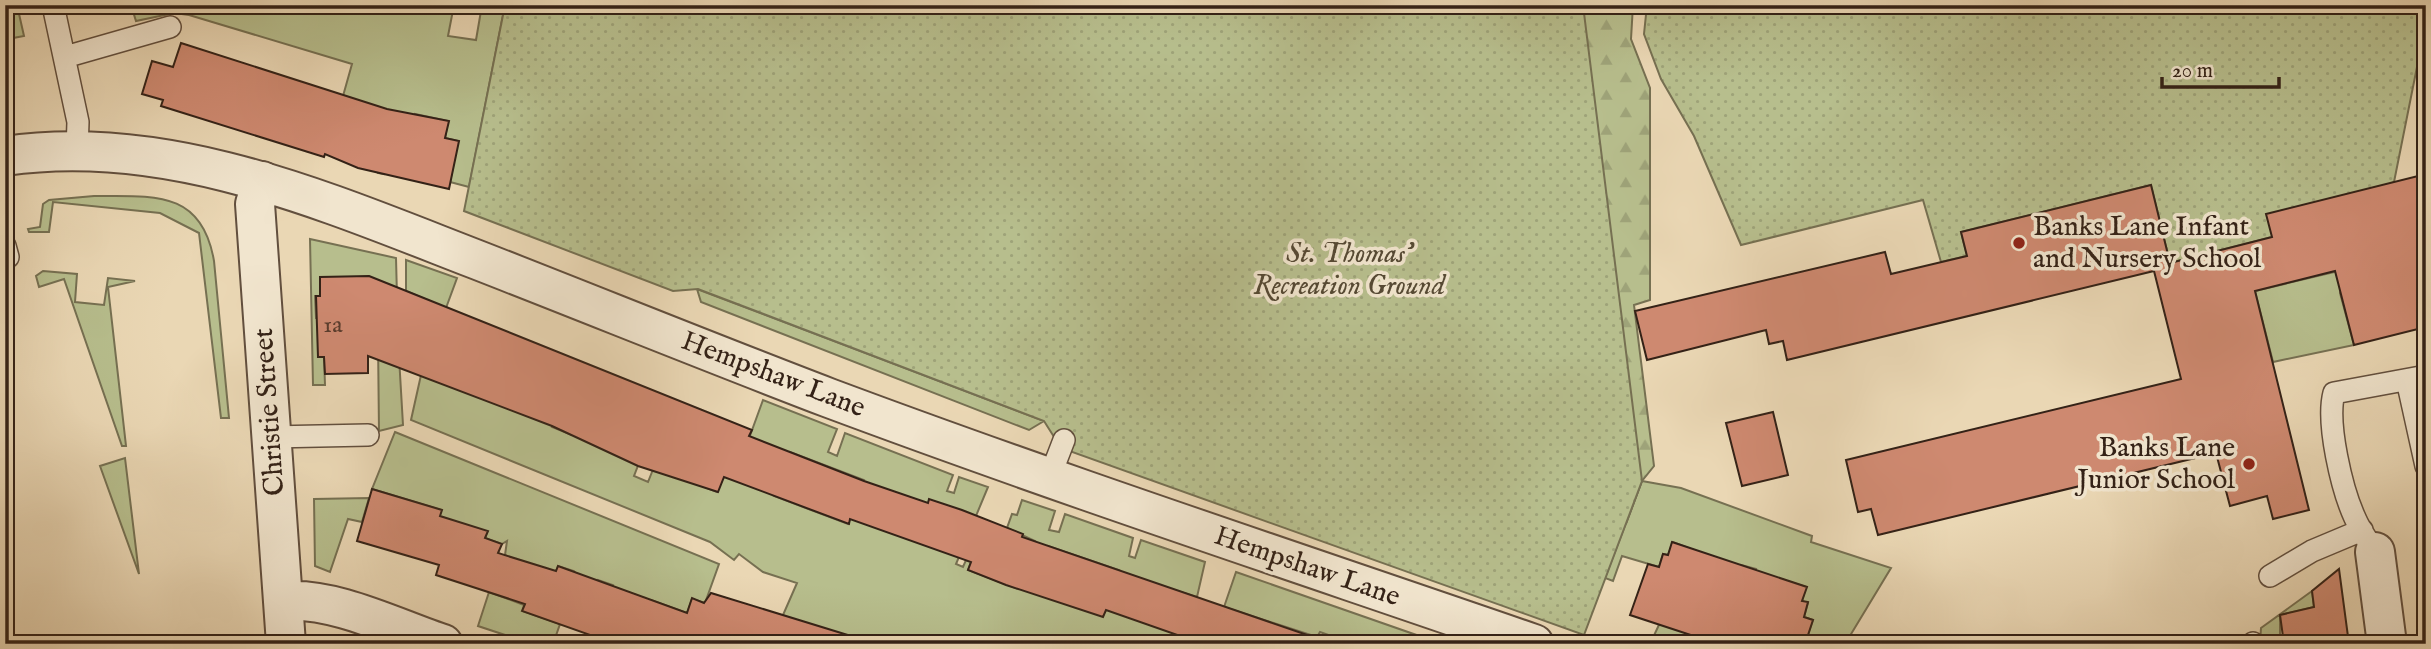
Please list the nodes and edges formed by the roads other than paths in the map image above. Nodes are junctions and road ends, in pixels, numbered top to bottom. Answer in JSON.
{"nodes":[{"id":1,"x":53,"y":5,"type":"edge"},
{"id":2,"x":170,"y":27,"type":"dead end"},
{"id":3,"x":65,"y":57,"type":"junction"},
{"id":4,"x":77,"y":150,"type":"junction"},
{"id":5,"x":5,"y":156,"type":"edge"},
{"id":6,"x":262,"y":181,"type":"junction"},
{"id":7,"x":2416,"y":378,"type":"edge"},
{"id":8,"x":368,"y":435,"type":"dead end"},
{"id":9,"x":271,"y":437,"type":"junction"},
{"id":10,"x":1063,"y":440,"type":"dead end"},
{"id":11,"x":2426,"y":466,"type":"edge"},
{"id":12,"x":1049,"y":479,"type":"junction"},
{"id":13,"x":2368,"y":541,"type":"junction"},
{"id":14,"x":2270,"y":576,"type":"dead end"},
{"id":15,"x":285,"y":601,"type":"junction"},
{"id":16,"x":286,"y":644,"type":"edge"},
{"id":17,"x":443,"y":644,"type":"edge"},
{"id":18,"x":1534,"y":644,"type":"edge"},
{"id":19,"x":2387,"y":644,"type":"edge"}],
"edges":[{"from":1,"to":3,"type":"lane"},
{"from":2,"to":3,"type":"lane"},
{"from":3,"to":4,"type":"lane"},
{"from":4,"to":5,"type":"street","name":"Hempshaw Lane"},
{"from":4,"to":6,"type":"street","name":"Hempshaw Lane"},
{"from":6,"to":9,"type":"street","name":"Christie Street"},
{"from":6,"to":12,"type":"street","name":"Hempshaw Lane"},
{"from":7,"to":11,"type":"lane"},
{"from":7,"to":13,"type":"lane"},
{"from":8,"to":9,"type":"lane"},
{"from":9,"to":15,"type":"street","name":"Christie Street"},
{"from":10,"to":12,"type":"lane"},
{"from":12,"to":18,"type":"street","name":"Hempshaw Lane"},
{"from":13,"to":14,"type":"lane"},
{"from":13,"to":19,"type":"street"},
{"from":15,"to":16,"type":"street","name":"Christie Street"},
{"from":15,"to":17,"type":"street"}]}
